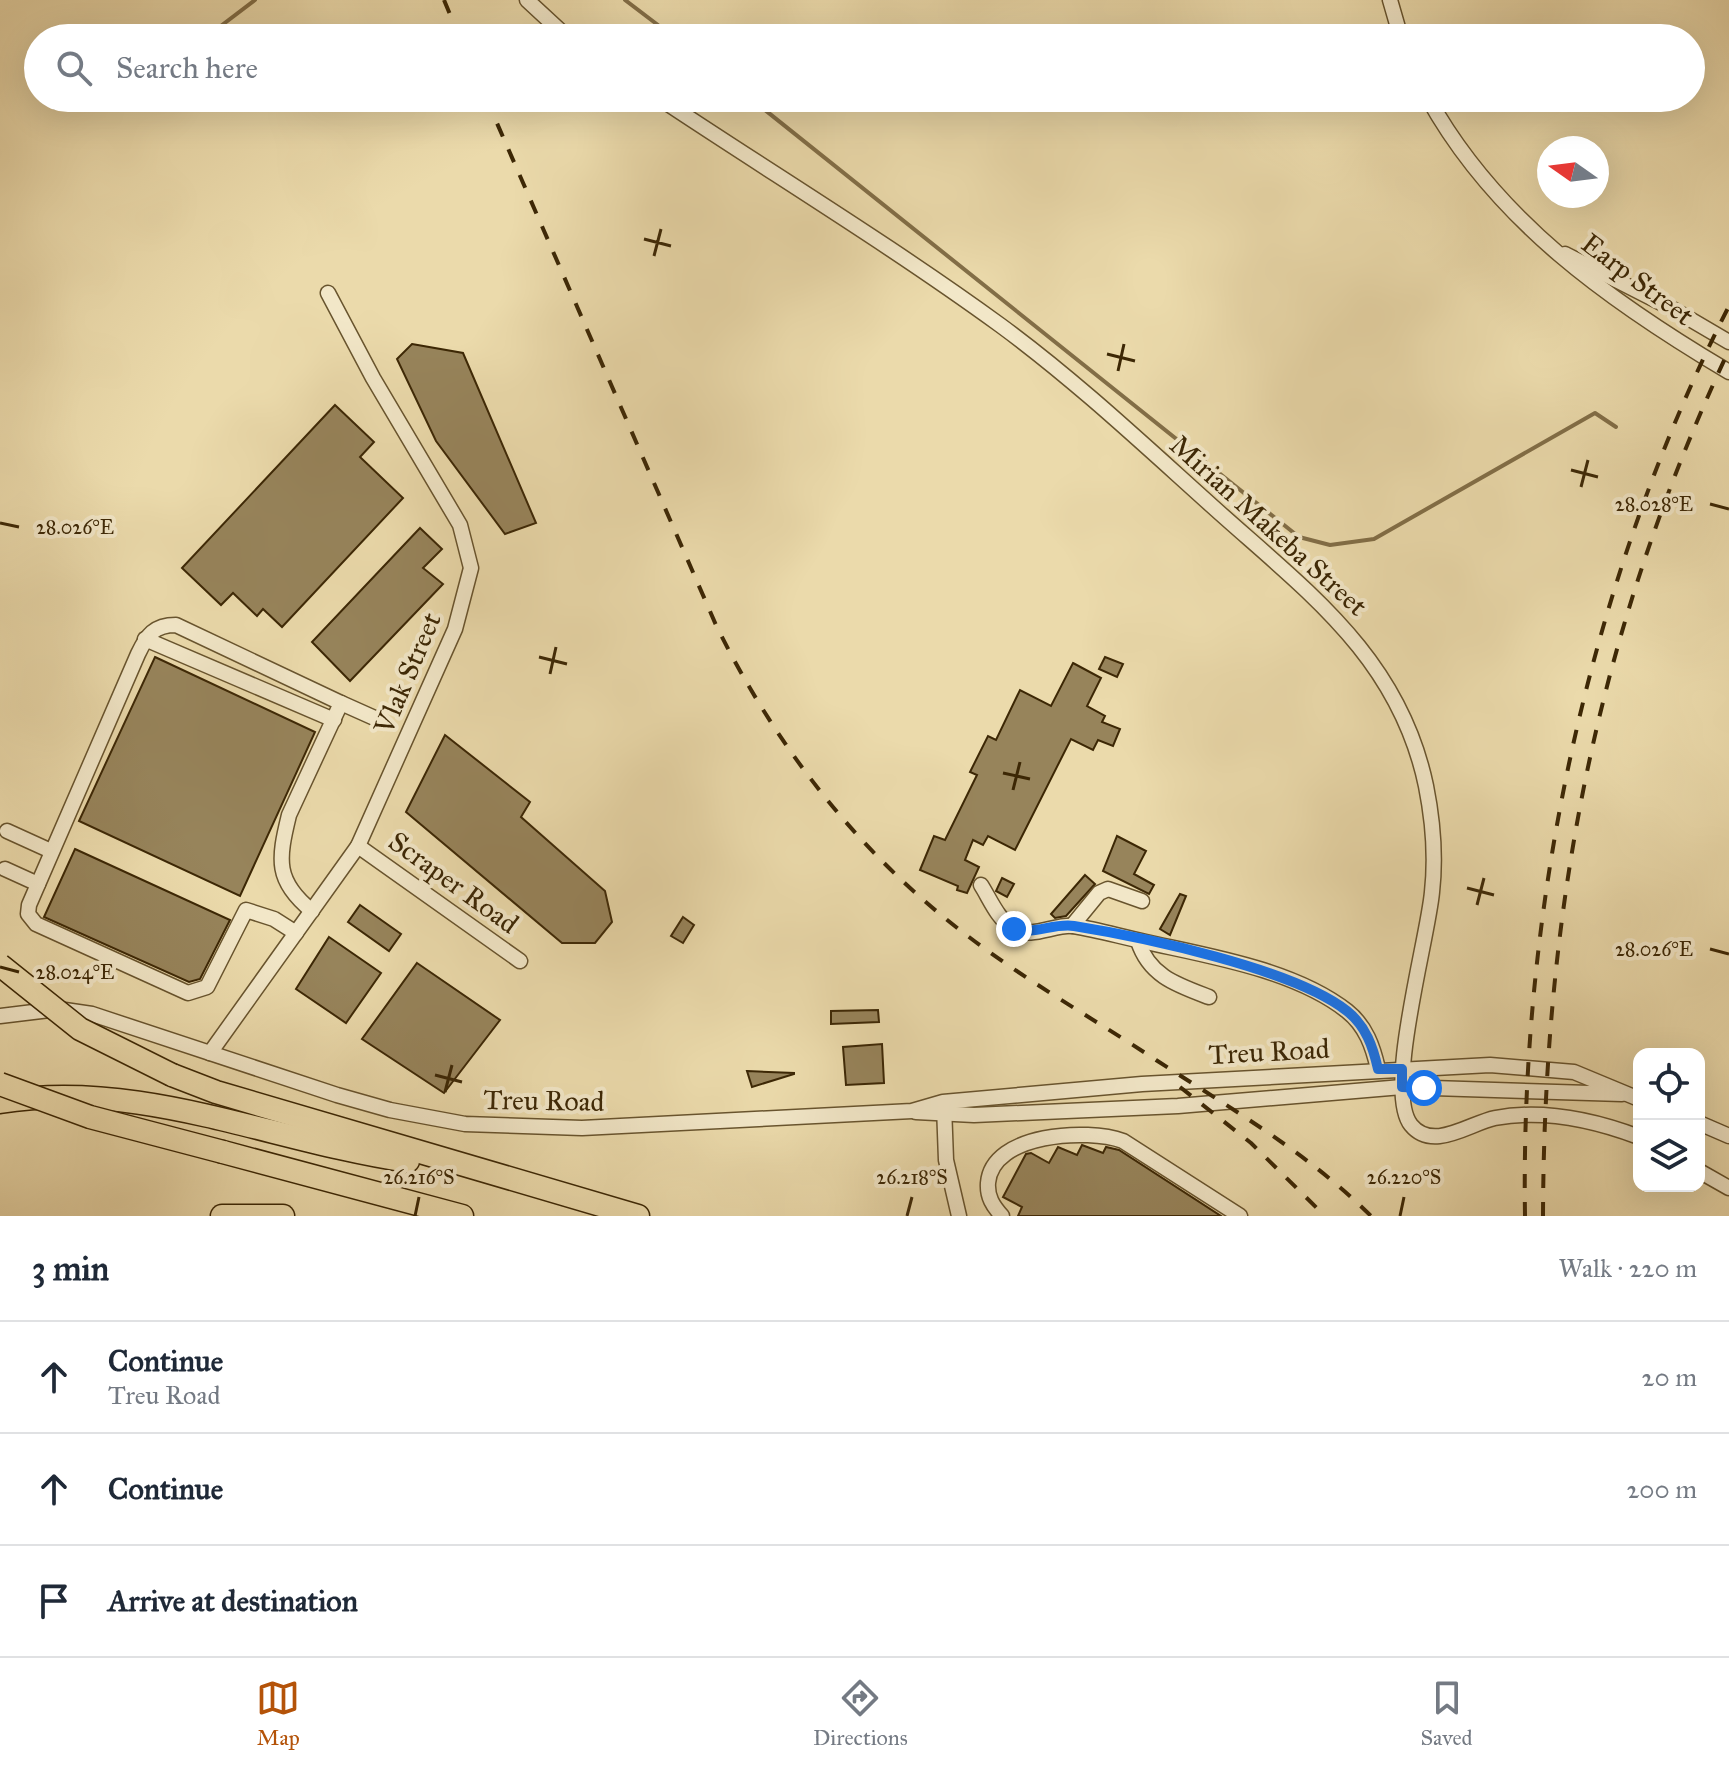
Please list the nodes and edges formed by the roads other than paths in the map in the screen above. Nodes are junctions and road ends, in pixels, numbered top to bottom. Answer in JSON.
{"nodes":[{"id":1,"x":527,"y":0,"type":"edge"},
{"id":2,"x":1390,"y":0,"type":"edge"},
{"id":3,"x":553,"y":24,"type":"edge"},
{"id":4,"x":1397,"y":24,"type":"edge"},
{"id":5,"x":680,"y":112,"type":"edge"},
{"id":6,"x":1437,"y":112,"type":"edge"},
{"id":7,"x":1558,"y":251,"type":"junction"},
{"id":8,"x":328,"y":293,"type":"dead end"},
{"id":9,"x":1729,"y":342,"type":"edge"},
{"id":10,"x":1729,"y":372,"type":"edge"},
{"id":11,"x":145,"y":639,"type":"junction"},
{"id":12,"x":341,"y":703,"type":"junction"},
{"id":13,"x":334,"y":720,"type":"junction"},
{"id":14,"x":379,"y":720,"type":"dead end"},
{"id":15,"x":7,"y":831,"type":"dead end"},
{"id":16,"x":358,"y":846,"type":"junction"},
{"id":17,"x":51,"y":851,"type":"junction"},
{"id":18,"x":5,"y":869,"type":"dead end"},
{"id":19,"x":38,"y":884,"type":"junction"},
{"id":20,"x":981,"y":885,"type":"dead end"},
{"id":21,"x":1142,"y":901,"type":"dead end"},
{"id":22,"x":312,"y":911,"type":"junction"},
{"id":23,"x":1072,"y":926,"type":"junction"},
{"id":24,"x":296,"y":933,"type":"junction"},
{"id":25,"x":1138,"y":941,"type":"junction"},
{"id":26,"x":520,"y":961,"type":"dead end"},
{"id":27,"x":0,"y":965,"type":"edge"},
{"id":28,"x":1209,"y":997,"type":"dead end"},
{"id":29,"x":0,"y":1016,"type":"edge"},
{"id":30,"x":210,"y":1053,"type":"junction"},
{"id":31,"x":1378,"y":1069,"type":"junction"},
{"id":32,"x":1402,"y":1069,"type":"junction"},
{"id":33,"x":0,"y":1084,"type":"edge"},
{"id":34,"x":1402,"y":1087,"type":"junction"},
{"id":35,"x":1633,"y":1096,"type":"edge"},
{"id":36,"x":0,"y":1102,"type":"edge"},
{"id":37,"x":944,"y":1108,"type":"junction"},
{"id":38,"x":1705,"y":1126,"type":"edge"},
{"id":39,"x":1633,"y":1135,"type":"edge"},
{"id":40,"x":1729,"y":1136,"type":"edge"},
{"id":41,"x":458,"y":1164,"type":"junction"},
{"id":42,"x":1705,"y":1174,"type":"edge"},
{"id":43,"x":1729,"y":1188,"type":"edge"},
{"id":44,"x":222,"y":1216,"type":"edge"},
{"id":45,"x":283,"y":1216,"type":"edge"},
{"id":46,"x":462,"y":1216,"type":"edge"},
{"id":47,"x":638,"y":1216,"type":"edge"},
{"id":48,"x":959,"y":1216,"type":"edge"},
{"id":49,"x":1002,"y":1216,"type":"edge"},
{"id":50,"x":1240,"y":1216,"type":"edge"}],
"edges":[{"from":1,"to":3,"type":"street"},
{"from":2,"to":4,"type":"street"},
{"from":5,"to":32,"type":"street","name":"Mirian Makeba Street"},
{"from":6,"to":7,"type":"street","name":"Earp Street"},
{"from":7,"to":9,"type":"street","name":"Earp Street"},
{"from":7,"to":10,"type":"street","name":"Earp Street"},
{"from":8,"to":16,"type":"street","name":"Vlak Street"},
{"from":11,"to":12,"type":"street"},
{"from":11,"to":13,"type":"street"},
{"from":11,"to":17,"type":"street"},
{"from":12,"to":13,"type":"street"},
{"from":12,"to":14,"type":"street"},
{"from":13,"to":22,"type":"street"},
{"from":15,"to":17,"type":"street"},
{"from":16,"to":22,"type":"street","name":"Vlak Street"},
{"from":16,"to":26,"type":"street","name":"Scraper Road"},
{"from":17,"to":19,"type":"street"},
{"from":18,"to":19,"type":"street"},
{"from":19,"to":24,"type":"street"},
{"from":20,"to":23,"type":"street"},
{"from":21,"to":23,"type":"street"},
{"from":22,"to":24,"type":"street","name":"Vlak Street"},
{"from":23,"to":25,"type":"street"},
{"from":24,"to":30,"type":"street","name":"Vlak Street"},
{"from":25,"to":28,"type":"street"},
{"from":25,"to":31,"type":"street"},
{"from":27,"to":41,"type":"highway","bridge":true},
{"from":29,"to":30,"type":"street","name":"Treu Road"},
{"from":30,"to":37,"type":"street","name":"Treu Road"},
{"from":31,"to":32,"type":"street","name":"Treu Road"},
{"from":31,"to":37,"type":"street","name":"Treu Road"},
{"from":32,"to":34,"type":"street","name":"Mirian Makeba Street"},
{"from":32,"to":35,"type":"street","name":"Treu Road"},
{"from":33,"to":46,"type":"highway","bridge":true},
{"from":34,"to":35,"type":"street","name":"Treu Road"},
{"from":34,"to":37,"type":"street","name":"Treu Road"},
{"from":34,"to":39,"type":"street","name":"Mirian Makeba Street"},
{"from":36,"to":41,"type":"highway"},
{"from":37,"to":48,"type":"street"},
{"from":38,"to":40,"type":"street"},
{"from":41,"to":47,"type":"highway"},
{"from":42,"to":43,"type":"street"},
{"from":44,"to":45,"type":"highway"},
{"from":49,"to":50,"type":"street"}]}
